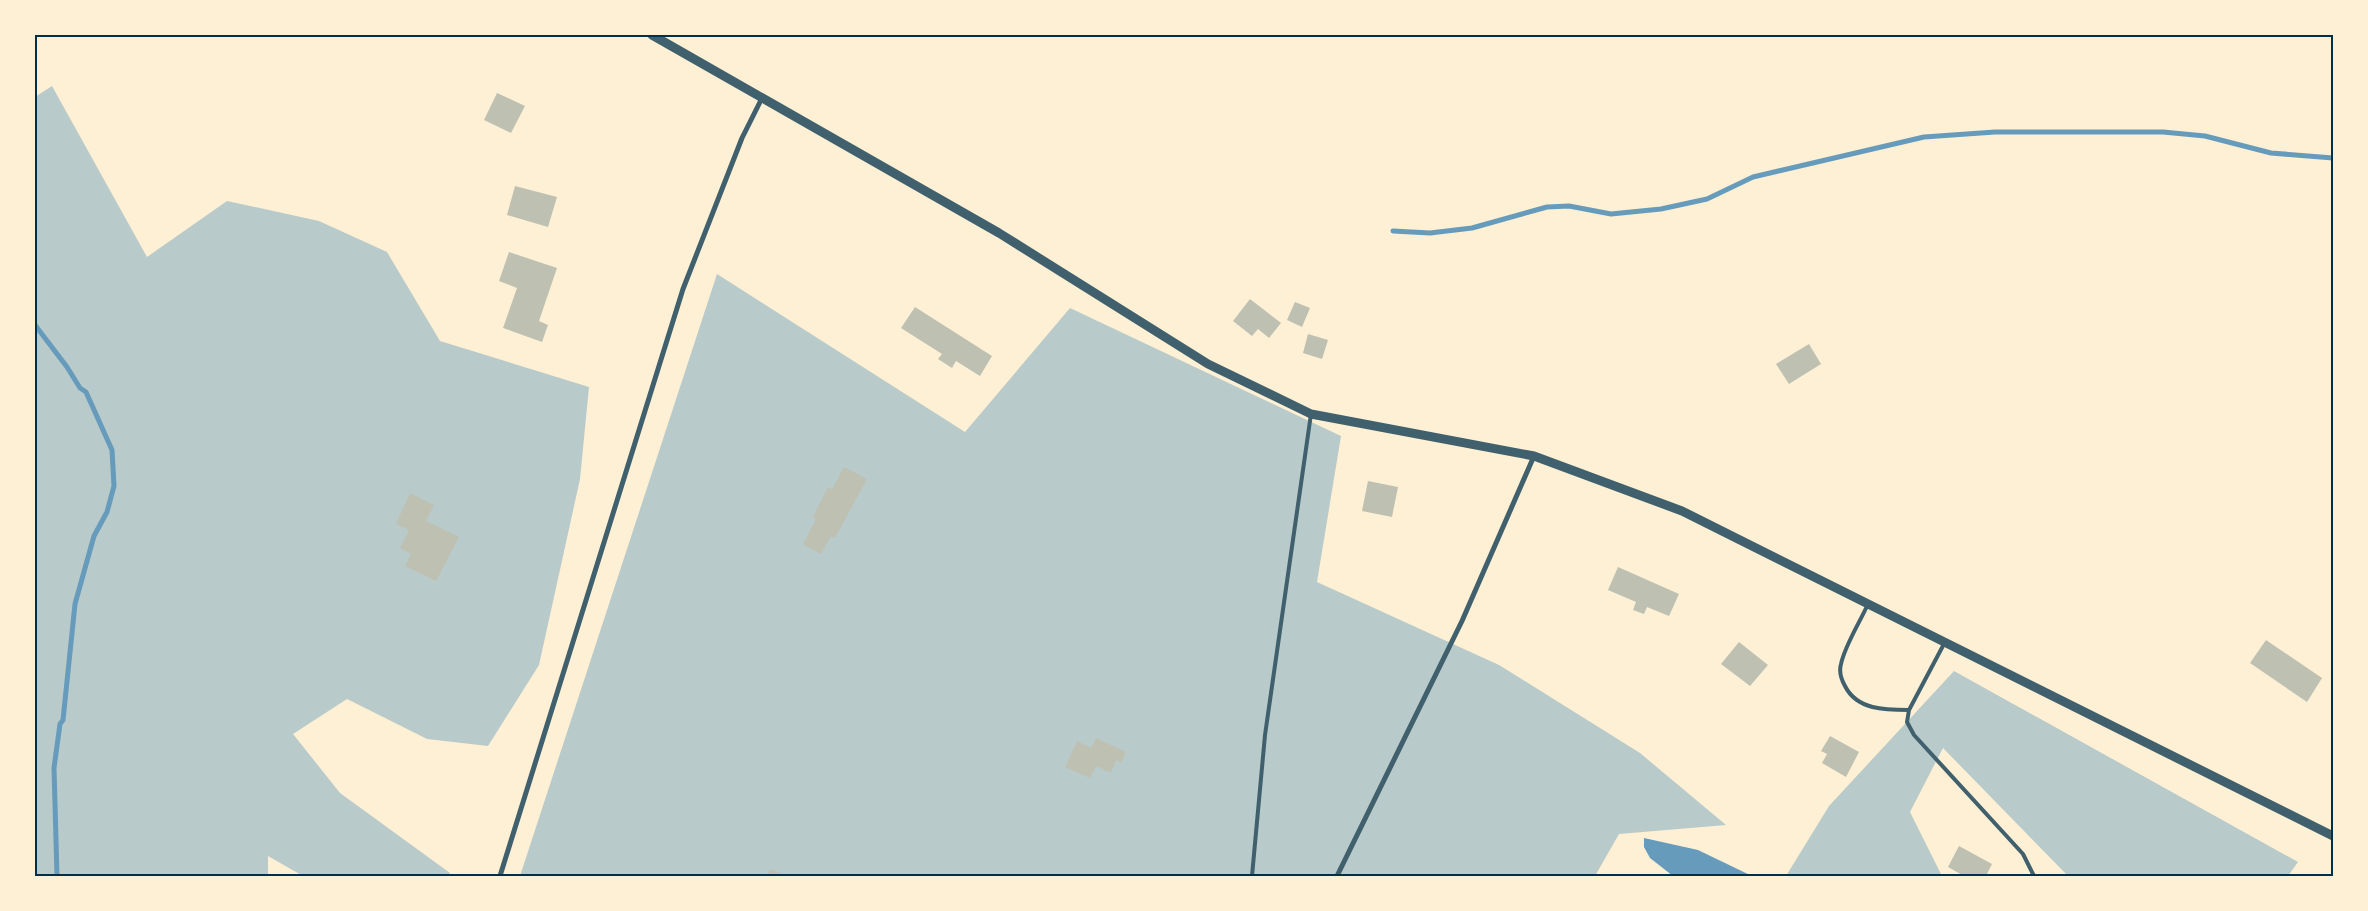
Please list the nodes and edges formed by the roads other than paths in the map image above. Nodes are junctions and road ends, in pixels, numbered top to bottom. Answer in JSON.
{"nodes":[{"id":1,"x":652,"y":35,"type":"edge"},
{"id":2,"x":763,"y":97,"type":"junction"},
{"id":3,"x":1311,"y":414,"type":"junction"},
{"id":4,"x":1534,"y":456,"type":"junction"},
{"id":5,"x":1868,"y":604,"type":"junction"},
{"id":6,"x":1945,"y":642,"type":"junction"},
{"id":7,"x":1909,"y":710,"type":"junction"},
{"id":8,"x":2333,"y":836,"type":"edge"},
{"id":9,"x":500,"y":876,"type":"edge"},
{"id":10,"x":1252,"y":876,"type":"edge"},
{"id":11,"x":1337,"y":876,"type":"edge"},
{"id":12,"x":2034,"y":876,"type":"edge"}],
"edges":[{"from":1,"to":2,"type":"street"},
{"from":2,"to":3,"type":"street"},
{"from":2,"to":9,"type":"street"},
{"from":3,"to":4,"type":"street"},
{"from":3,"to":10,"type":"lane"},
{"from":4,"to":5,"type":"street"},
{"from":4,"to":11,"type":"street"},
{"from":5,"to":6,"type":"street"},
{"from":5,"to":7,"type":"lane"},
{"from":6,"to":7,"type":"lane"},
{"from":6,"to":8,"type":"street"},
{"from":7,"to":12,"type":"lane"}]}
